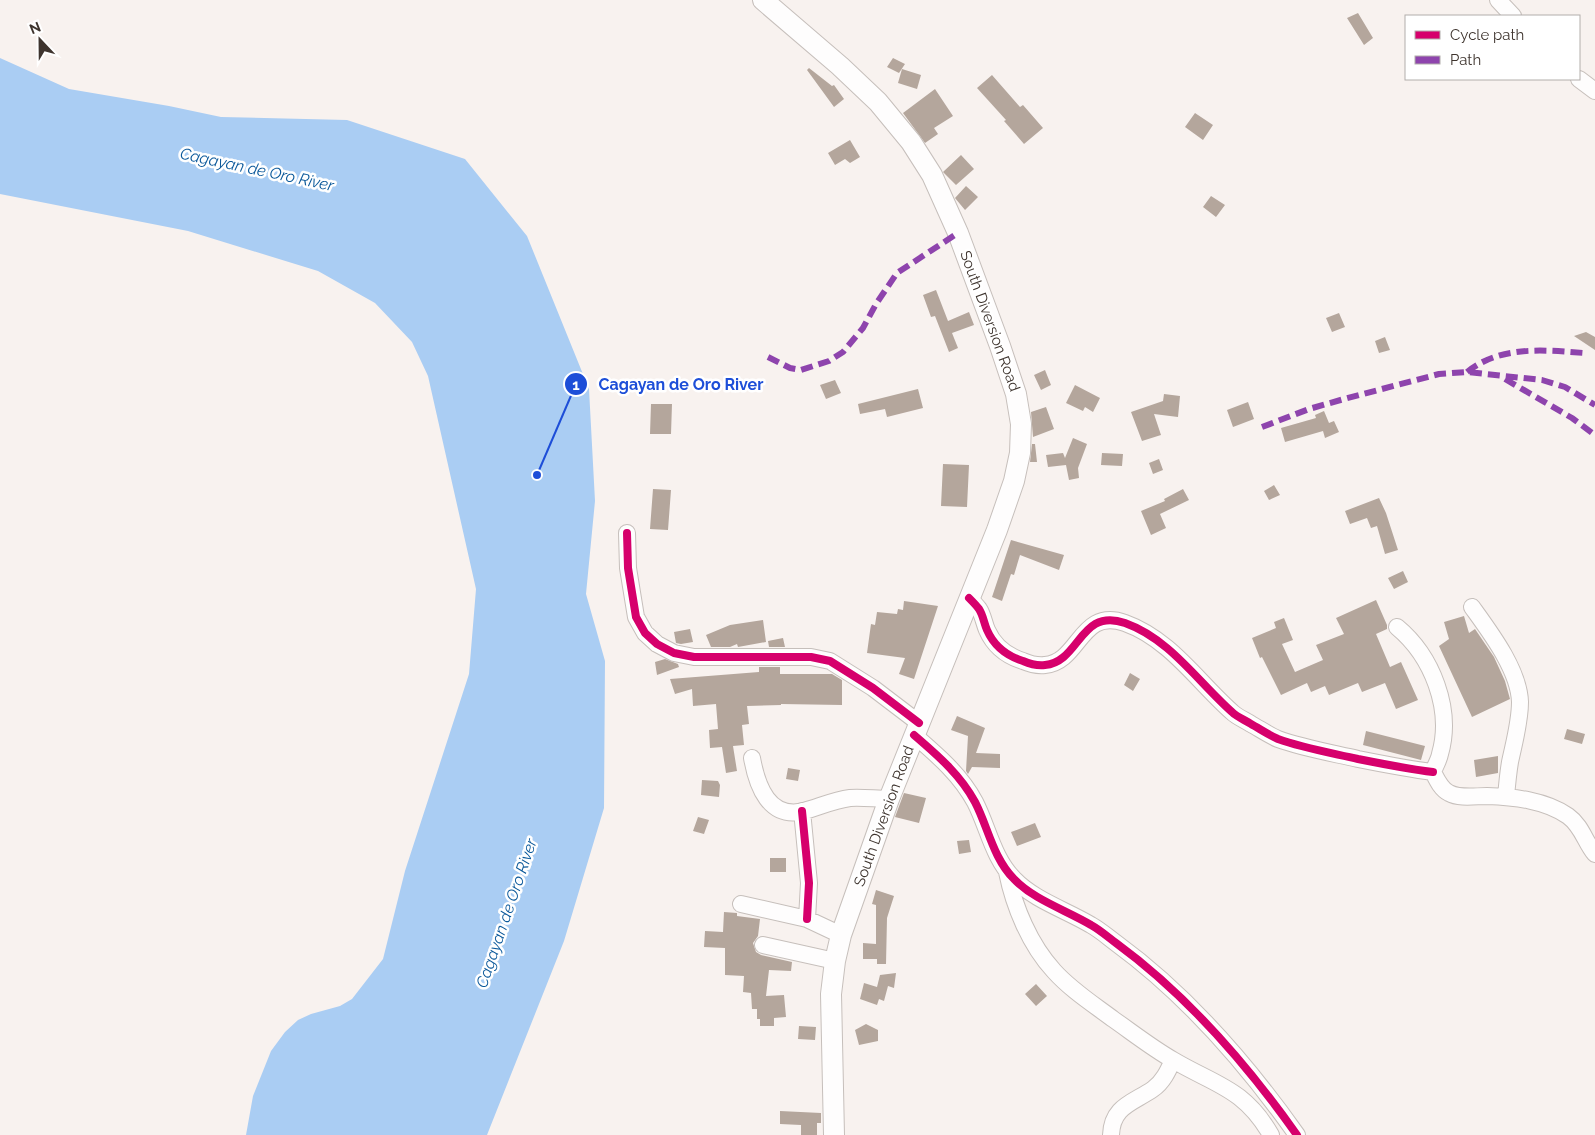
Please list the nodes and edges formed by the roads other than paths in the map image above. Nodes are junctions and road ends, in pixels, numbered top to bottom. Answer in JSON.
{"nodes":[{"id":1,"x":763,"y":0,"type":"edge"},
{"id":2,"x":1498,"y":0,"type":"edge"},
{"id":3,"x":1512,"y":15,"type":"edge"},
{"id":4,"x":1580,"y":80,"type":"edge"},
{"id":5,"x":1595,"y":92,"type":"edge"},
{"id":6,"x":627,"y":533,"type":"dead end"},
{"id":7,"x":969,"y":598,"type":"junction"},
{"id":8,"x":1472,"y":607,"type":"dead end"},
{"id":9,"x":1397,"y":627,"type":"dead end"},
{"id":10,"x":916,"y":729,"type":"junction"},
{"id":11,"x":752,"y":758,"type":"dead end"},
{"id":12,"x":1433,"y":772,"type":"junction"},
{"id":13,"x":1506,"y":797,"type":"junction"},
{"id":14,"x":889,"y":799,"type":"junction"},
{"id":15,"x":802,"y":812,"type":"junction"},
{"id":16,"x":1595,"y":854,"type":"edge"},
{"id":17,"x":1006,"y":870,"type":"junction"},
{"id":18,"x":742,"y":904,"type":"dead end"},
{"id":19,"x":807,"y":919,"type":"junction"},
{"id":20,"x":841,"y":935,"type":"junction"},
{"id":21,"x":763,"y":945,"type":"dead end"},
{"id":22,"x":835,"y":961,"type":"junction"},
{"id":23,"x":1173,"y":1060,"type":"junction"},
{"id":24,"x":1281,"y":1112,"type":"junction"},
{"id":25,"x":1267,"y":1129,"type":"edge"},
{"id":26,"x":834,"y":1135,"type":"edge"},
{"id":27,"x":1110,"y":1135,"type":"edge"},
{"id":28,"x":1297,"y":1135,"type":"edge"}],
"edges":[{"from":1,"to":7,"type":"main road","name":"South Diversion Road"},
{"from":2,"to":3,"type":"street"},
{"from":4,"to":5,"type":"street"},
{"from":6,"to":10,"type":"street"},
{"from":7,"to":10,"type":"main road","name":"South Diversion Road"},
{"from":7,"to":12,"type":"street"},
{"from":8,"to":13,"type":"street"},
{"from":9,"to":12,"type":"street"},
{"from":10,"to":14,"type":"main road","name":"South Diversion Road"},
{"from":10,"to":17,"type":"street"},
{"from":11,"to":15,"type":"street"},
{"from":12,"to":13,"type":"street"},
{"from":13,"to":16,"type":"street"},
{"from":14,"to":15,"type":"street"},
{"from":14,"to":20,"type":"main road","name":"South Diversion Road"},
{"from":15,"to":19,"type":"street"},
{"from":17,"to":23,"type":"street"},
{"from":17,"to":24,"type":"street"},
{"from":18,"to":19,"type":"street"},
{"from":19,"to":20,"type":"street"},
{"from":20,"to":22,"type":"main road","name":"South Diversion Road"},
{"from":21,"to":22,"type":"street"},
{"from":22,"to":26,"type":"main road","name":"South Diversion Road"},
{"from":23,"to":25,"type":"street"},
{"from":23,"to":27,"type":"street"},
{"from":24,"to":25,"type":"street"},
{"from":24,"to":28,"type":"street"}]}
